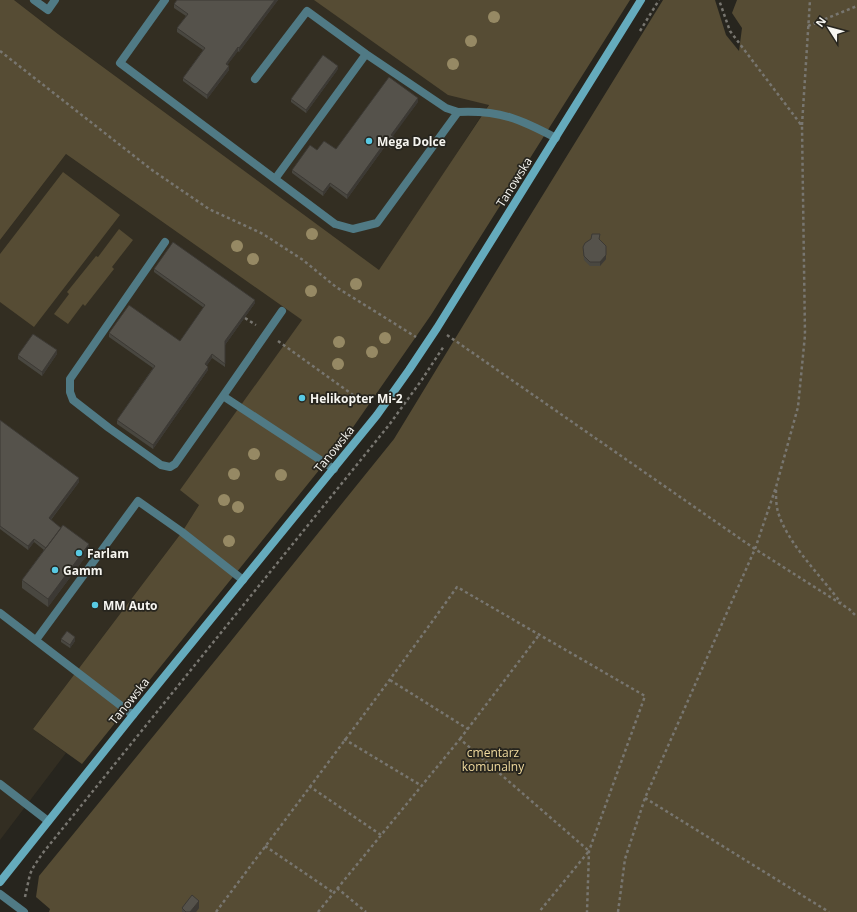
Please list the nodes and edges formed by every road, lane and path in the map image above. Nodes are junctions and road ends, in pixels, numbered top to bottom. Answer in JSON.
{"nodes":[{"id":1,"x":34,"y":0,"type":"edge"},
{"id":2,"x":55,"y":0,"type":"edge"},
{"id":3,"x":165,"y":0,"type":"edge"},
{"id":4,"x":642,"y":0,"type":"edge"},
{"id":5,"x":719,"y":0,"type":"edge"},
{"id":6,"x":810,"y":0,"type":"edge"},
{"id":7,"x":857,"y":6,"type":"edge"},
{"id":8,"x":808,"y":26,"type":"junction"},
{"id":9,"x":0,"y":51,"type":"edge"},
{"id":10,"x":366,"y":54,"type":"junction"},
{"id":11,"x":255,"y":79,"type":"dead end"},
{"id":12,"x":458,"y":112,"type":"junction"},
{"id":13,"x":802,"y":126,"type":"junction"},
{"id":14,"x":556,"y":138,"type":"junction"},
{"id":15,"x":275,"y":179,"type":"junction"},
{"id":16,"x":165,"y":242,"type":"dead end"},
{"id":17,"x":282,"y":311,"type":"dead end"},
{"id":18,"x":245,"y":318,"type":"edge"},
{"id":19,"x":437,"y":328,"type":"junction"},
{"id":20,"x":267,"y":333,"type":"junction"},
{"id":21,"x":427,"y":343,"type":"junction"},
{"id":22,"x":223,"y":396,"type":"junction"},
{"id":23,"x":360,"y":400,"type":"dead end"},
{"id":24,"x":334,"y":469,"type":"junction"},
{"id":25,"x":776,"y":487,"type":"junction"},
{"id":26,"x":755,"y":549,"type":"junction"},
{"id":27,"x":243,"y":580,"type":"junction"},
{"id":28,"x":842,"y":605,"type":"junction"},
{"id":29,"x":0,"y":613,"type":"edge"},
{"id":30,"x":857,"y":617,"type":"edge"},
{"id":31,"x":539,"y":635,"type":"junction"},
{"id":32,"x":36,"y":640,"type":"junction"},
{"id":33,"x":390,"y":680,"type":"junction"},
{"id":34,"x":133,"y":715,"type":"junction"},
{"id":35,"x":468,"y":729,"type":"junction"},
{"id":36,"x":344,"y":739,"type":"junction"},
{"id":37,"x":460,"y":739,"type":"junction"},
{"id":38,"x":0,"y":784,"type":"edge"},
{"id":39,"x":309,"y":786,"type":"junction"},
{"id":40,"x":422,"y":786,"type":"junction"},
{"id":41,"x":645,"y":798,"type":"junction"},
{"id":42,"x":48,"y":821,"type":"junction"},
{"id":43,"x":381,"y":835,"type":"junction"},
{"id":44,"x":265,"y":846,"type":"junction"},
{"id":45,"x":588,"y":851,"type":"junction"},
{"id":46,"x":0,"y":882,"type":"edge"},
{"id":47,"x":337,"y":888,"type":"junction"},
{"id":48,"x":334,"y":892,"type":"junction"},
{"id":49,"x":0,"y":894,"type":"edge"},
{"id":50,"x":360,"y":908,"type":"junction"},
{"id":51,"x":24,"y":912,"type":"edge"},
{"id":52,"x":216,"y":912,"type":"edge"},
{"id":53,"x":318,"y":912,"type":"edge"},
{"id":54,"x":357,"y":912,"type":"edge"},
{"id":55,"x":366,"y":912,"type":"edge"},
{"id":56,"x":539,"y":912,"type":"edge"},
{"id":57,"x":587,"y":912,"type":"edge"},
{"id":58,"x":618,"y":912,"type":"edge"},
{"id":59,"x":829,"y":912,"type":"edge"}],
"edges":[{"from":1,"to":2,"type":"lane"},
{"from":3,"to":15,"type":"lane"},
{"from":4,"to":14,"type":"main road","name":"Tanowska"},
{"from":5,"to":13,"type":"path"},
{"from":6,"to":8,"type":"path"},
{"from":7,"to":8,"type":"path"},
{"from":8,"to":13,"type":"path"},
{"from":9,"to":21,"type":"path"},
{"from":10,"to":11,"type":"lane"},
{"from":10,"to":12,"type":"lane"},
{"from":10,"to":15,"type":"lane"},
{"from":12,"to":14,"type":"lane"},
{"from":12,"to":15,"type":"lane"},
{"from":13,"to":25,"type":"path"},
{"from":14,"to":19,"type":"main road","name":"Tanowska"},
{"from":16,"to":22,"type":"lane"},
{"from":17,"to":20,"type":"lane"},
{"from":18,"to":20,"type":"path"},
{"from":19,"to":21,"type":"main road","name":"Tanowska"},
{"from":19,"to":26,"type":"path"},
{"from":20,"to":22,"type":"lane"},
{"from":20,"to":23,"type":"path"},
{"from":21,"to":24,"type":"main road","name":"Tanowska"},
{"from":22,"to":24,"type":"lane"},
{"from":24,"to":27,"type":"main road","name":"Tanowska"},
{"from":25,"to":26,"type":"path"},
{"from":25,"to":28,"type":"path"},
{"from":26,"to":28,"type":"path"},
{"from":26,"to":41,"type":"path"},
{"from":27,"to":32,"type":"lane"},
{"from":27,"to":34,"type":"main road","name":"Tanowska"},
{"from":28,"to":30,"type":"path"},
{"from":29,"to":32,"type":"lane"},
{"from":31,"to":33,"type":"path"},
{"from":31,"to":35,"type":"path"},
{"from":31,"to":45,"type":"path"},
{"from":32,"to":34,"type":"lane"},
{"from":33,"to":35,"type":"path"},
{"from":33,"to":36,"type":"path"},
{"from":34,"to":42,"type":"main road","name":"Tanowska"},
{"from":35,"to":37,"type":"path"},
{"from":36,"to":39,"type":"path"},
{"from":36,"to":40,"type":"path"},
{"from":37,"to":40,"type":"path"},
{"from":37,"to":45,"type":"path"},
{"from":38,"to":42,"type":"lane"},
{"from":39,"to":43,"type":"path"},
{"from":39,"to":44,"type":"path"},
{"from":40,"to":43,"type":"path"},
{"from":41,"to":58,"type":"path"},
{"from":41,"to":59,"type":"path"},
{"from":42,"to":46,"type":"main road","name":"Tanowska"},
{"from":43,"to":47,"type":"path"},
{"from":44,"to":48,"type":"path"},
{"from":44,"to":52,"type":"path"},
{"from":45,"to":56,"type":"path"},
{"from":45,"to":57,"type":"path"},
{"from":47,"to":48,"type":"path"},
{"from":47,"to":50,"type":"path"},
{"from":48,"to":53,"type":"path"},
{"from":49,"to":51,"type":"lane"},
{"from":50,"to":54,"type":"path"},
{"from":50,"to":55,"type":"path"}]}
